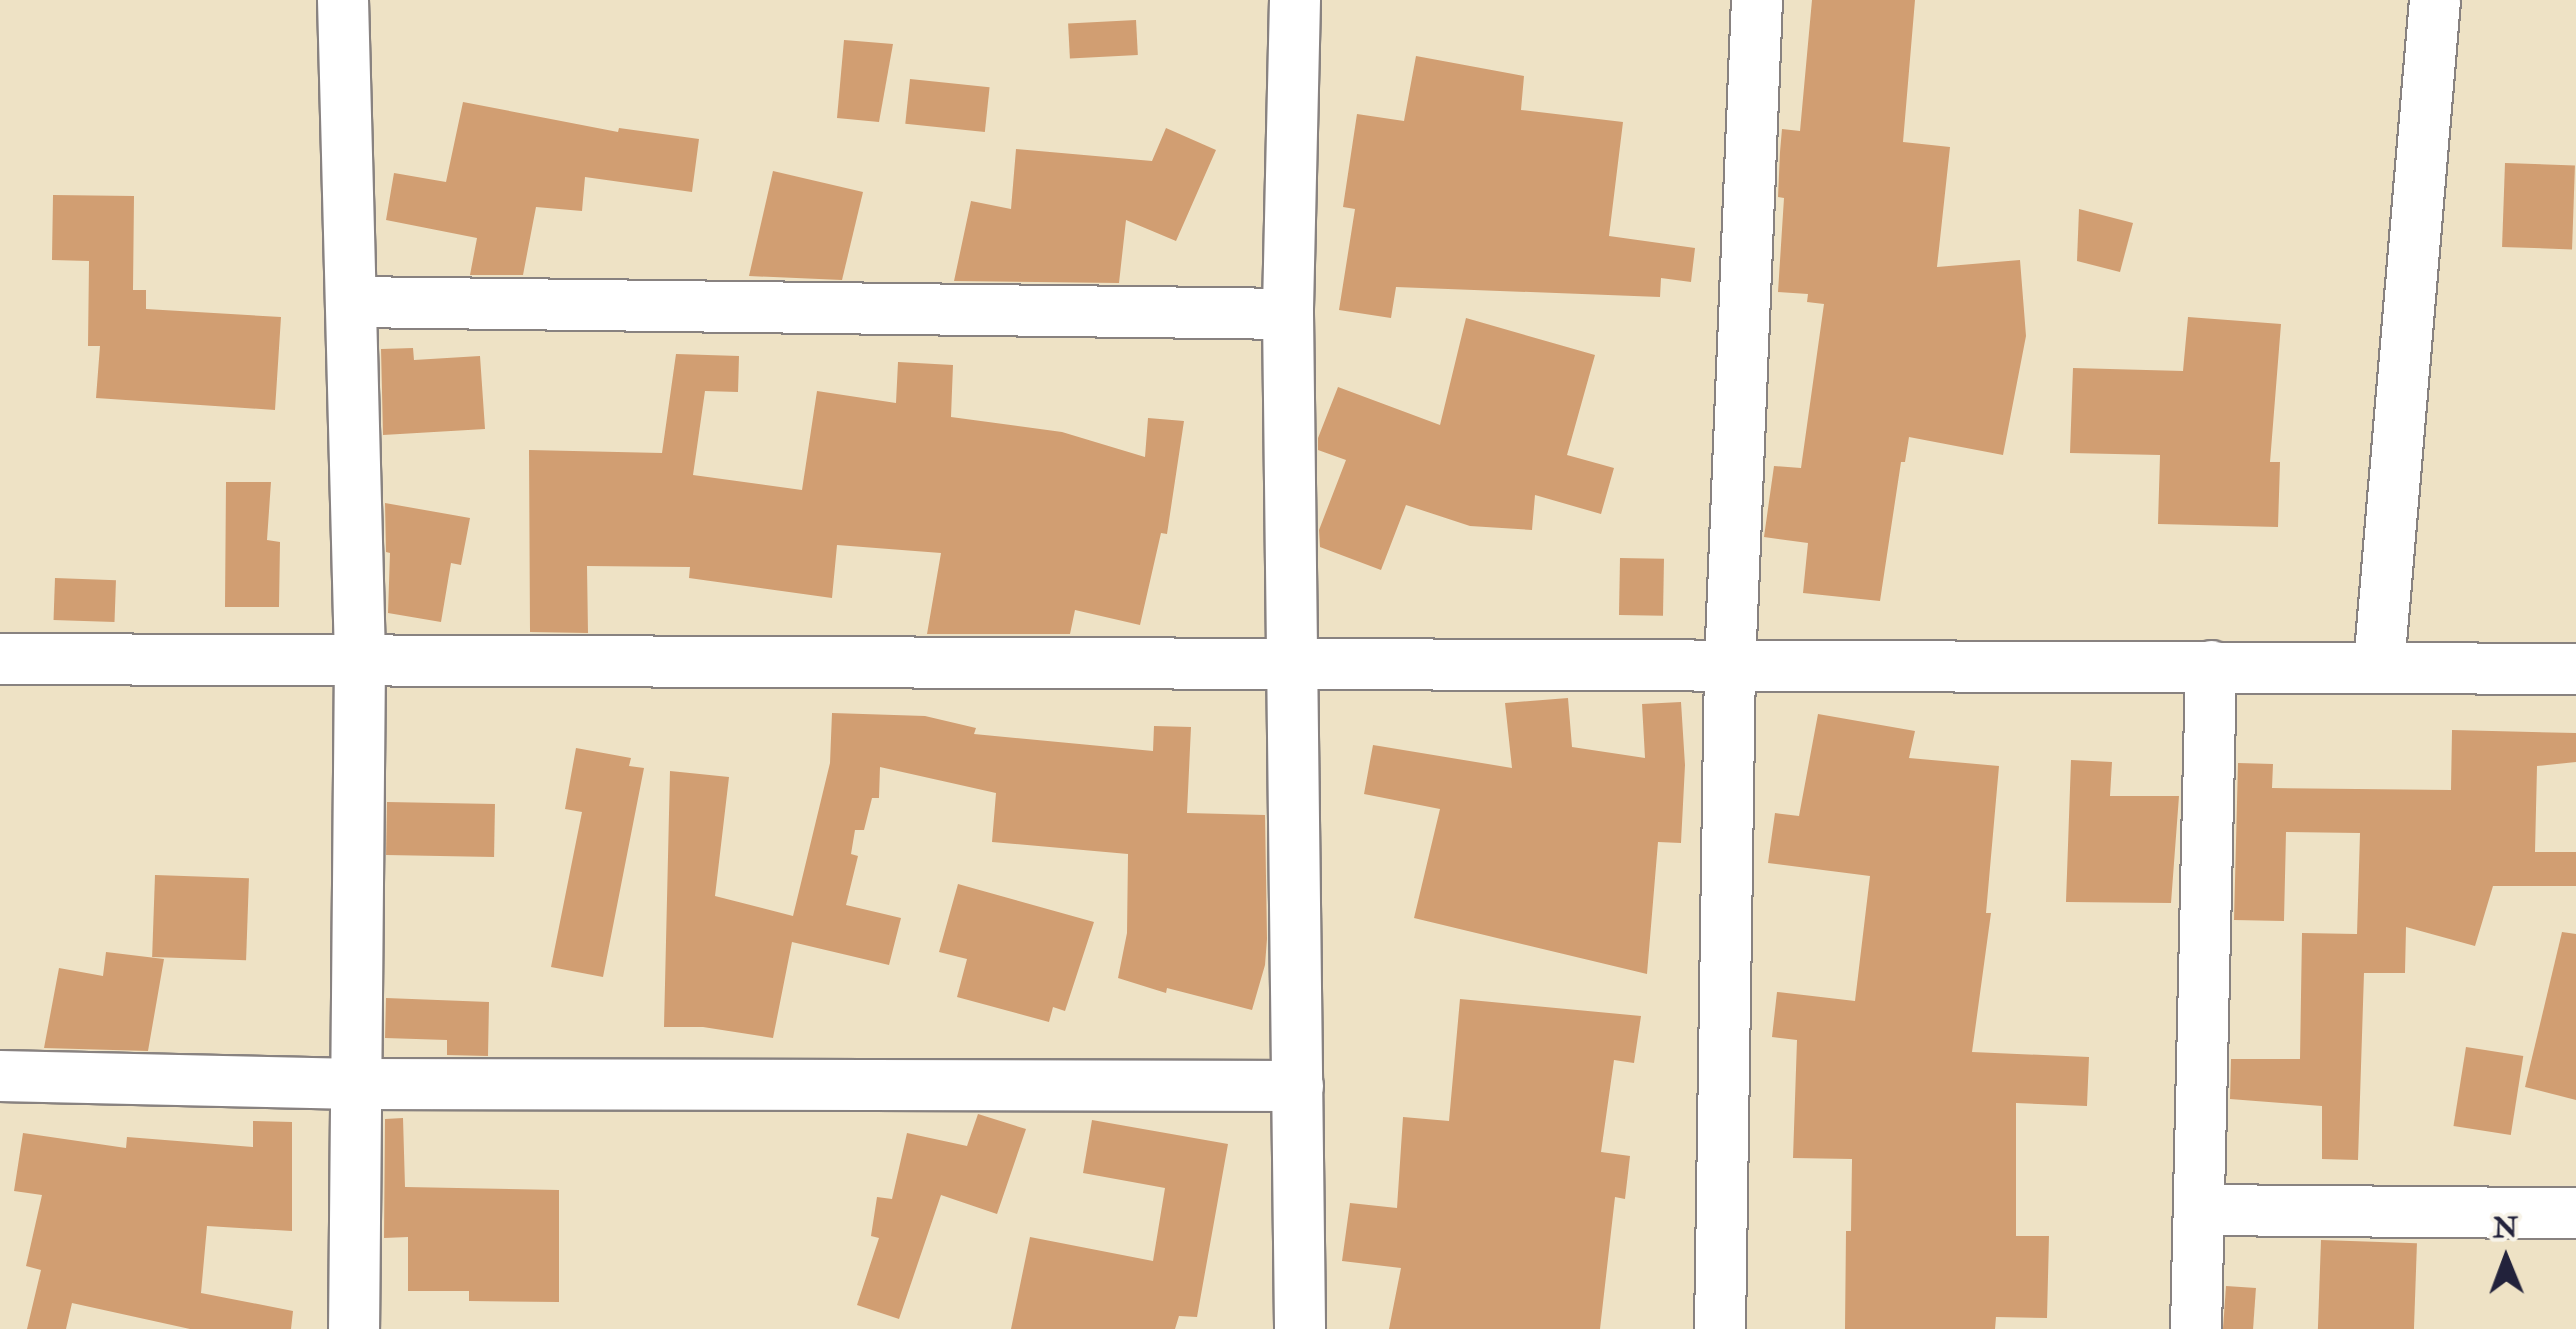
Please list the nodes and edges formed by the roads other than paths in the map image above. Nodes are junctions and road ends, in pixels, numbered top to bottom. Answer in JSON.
{"nodes":[{"id":1,"x":343,"y":0,"type":"edge"},
{"id":2,"x":1295,"y":0,"type":"edge"},
{"id":3,"x":1757,"y":0,"type":"edge"},
{"id":4,"x":2436,"y":0,"type":"edge"},
{"id":5,"x":351,"y":302,"type":"junction"},
{"id":6,"x":1288,"y":314,"type":"junction"},
{"id":7,"x":0,"y":660,"type":"edge"},
{"id":8,"x":360,"y":660,"type":"junction"},
{"id":9,"x":1294,"y":663,"type":"junction"},
{"id":10,"x":1730,"y":666,"type":"junction"},
{"id":11,"x":2211,"y":666,"type":"junction"},
{"id":12,"x":2379,"y":666,"type":"junction"},
{"id":13,"x":2576,"y":669,"type":"edge"},
{"id":14,"x":0,"y":1076,"type":"edge"},
{"id":15,"x":356,"y":1084,"type":"junction"},
{"id":16,"x":1298,"y":1086,"type":"junction"},
{"id":17,"x":2198,"y":1210,"type":"junction"},
{"id":18,"x":2576,"y":1213,"type":"edge"},
{"id":19,"x":354,"y":1329,"type":"edge"},
{"id":20,"x":1300,"y":1329,"type":"edge"},
{"id":21,"x":1720,"y":1329,"type":"edge"},
{"id":22,"x":2196,"y":1329,"type":"edge"}],
"edges":[{"from":1,"to":5,"type":"street"},
{"from":2,"to":6,"type":"street"},
{"from":3,"to":10,"type":"street"},
{"from":4,"to":12,"type":"street"},
{"from":5,"to":6,"type":"street"},
{"from":5,"to":8,"type":"street"},
{"from":6,"to":9,"type":"street"},
{"from":7,"to":8,"type":"street"},
{"from":8,"to":9,"type":"street"},
{"from":8,"to":15,"type":"street"},
{"from":9,"to":10,"type":"street"},
{"from":9,"to":16,"type":"street"},
{"from":10,"to":11,"type":"street"},
{"from":10,"to":21,"type":"street"},
{"from":11,"to":12,"type":"street"},
{"from":11,"to":17,"type":"street"},
{"from":12,"to":13,"type":"street"},
{"from":14,"to":15,"type":"street"},
{"from":15,"to":16,"type":"street"},
{"from":15,"to":19,"type":"street"},
{"from":16,"to":20,"type":"street"},
{"from":17,"to":18,"type":"street"},
{"from":17,"to":22,"type":"street"}]}
